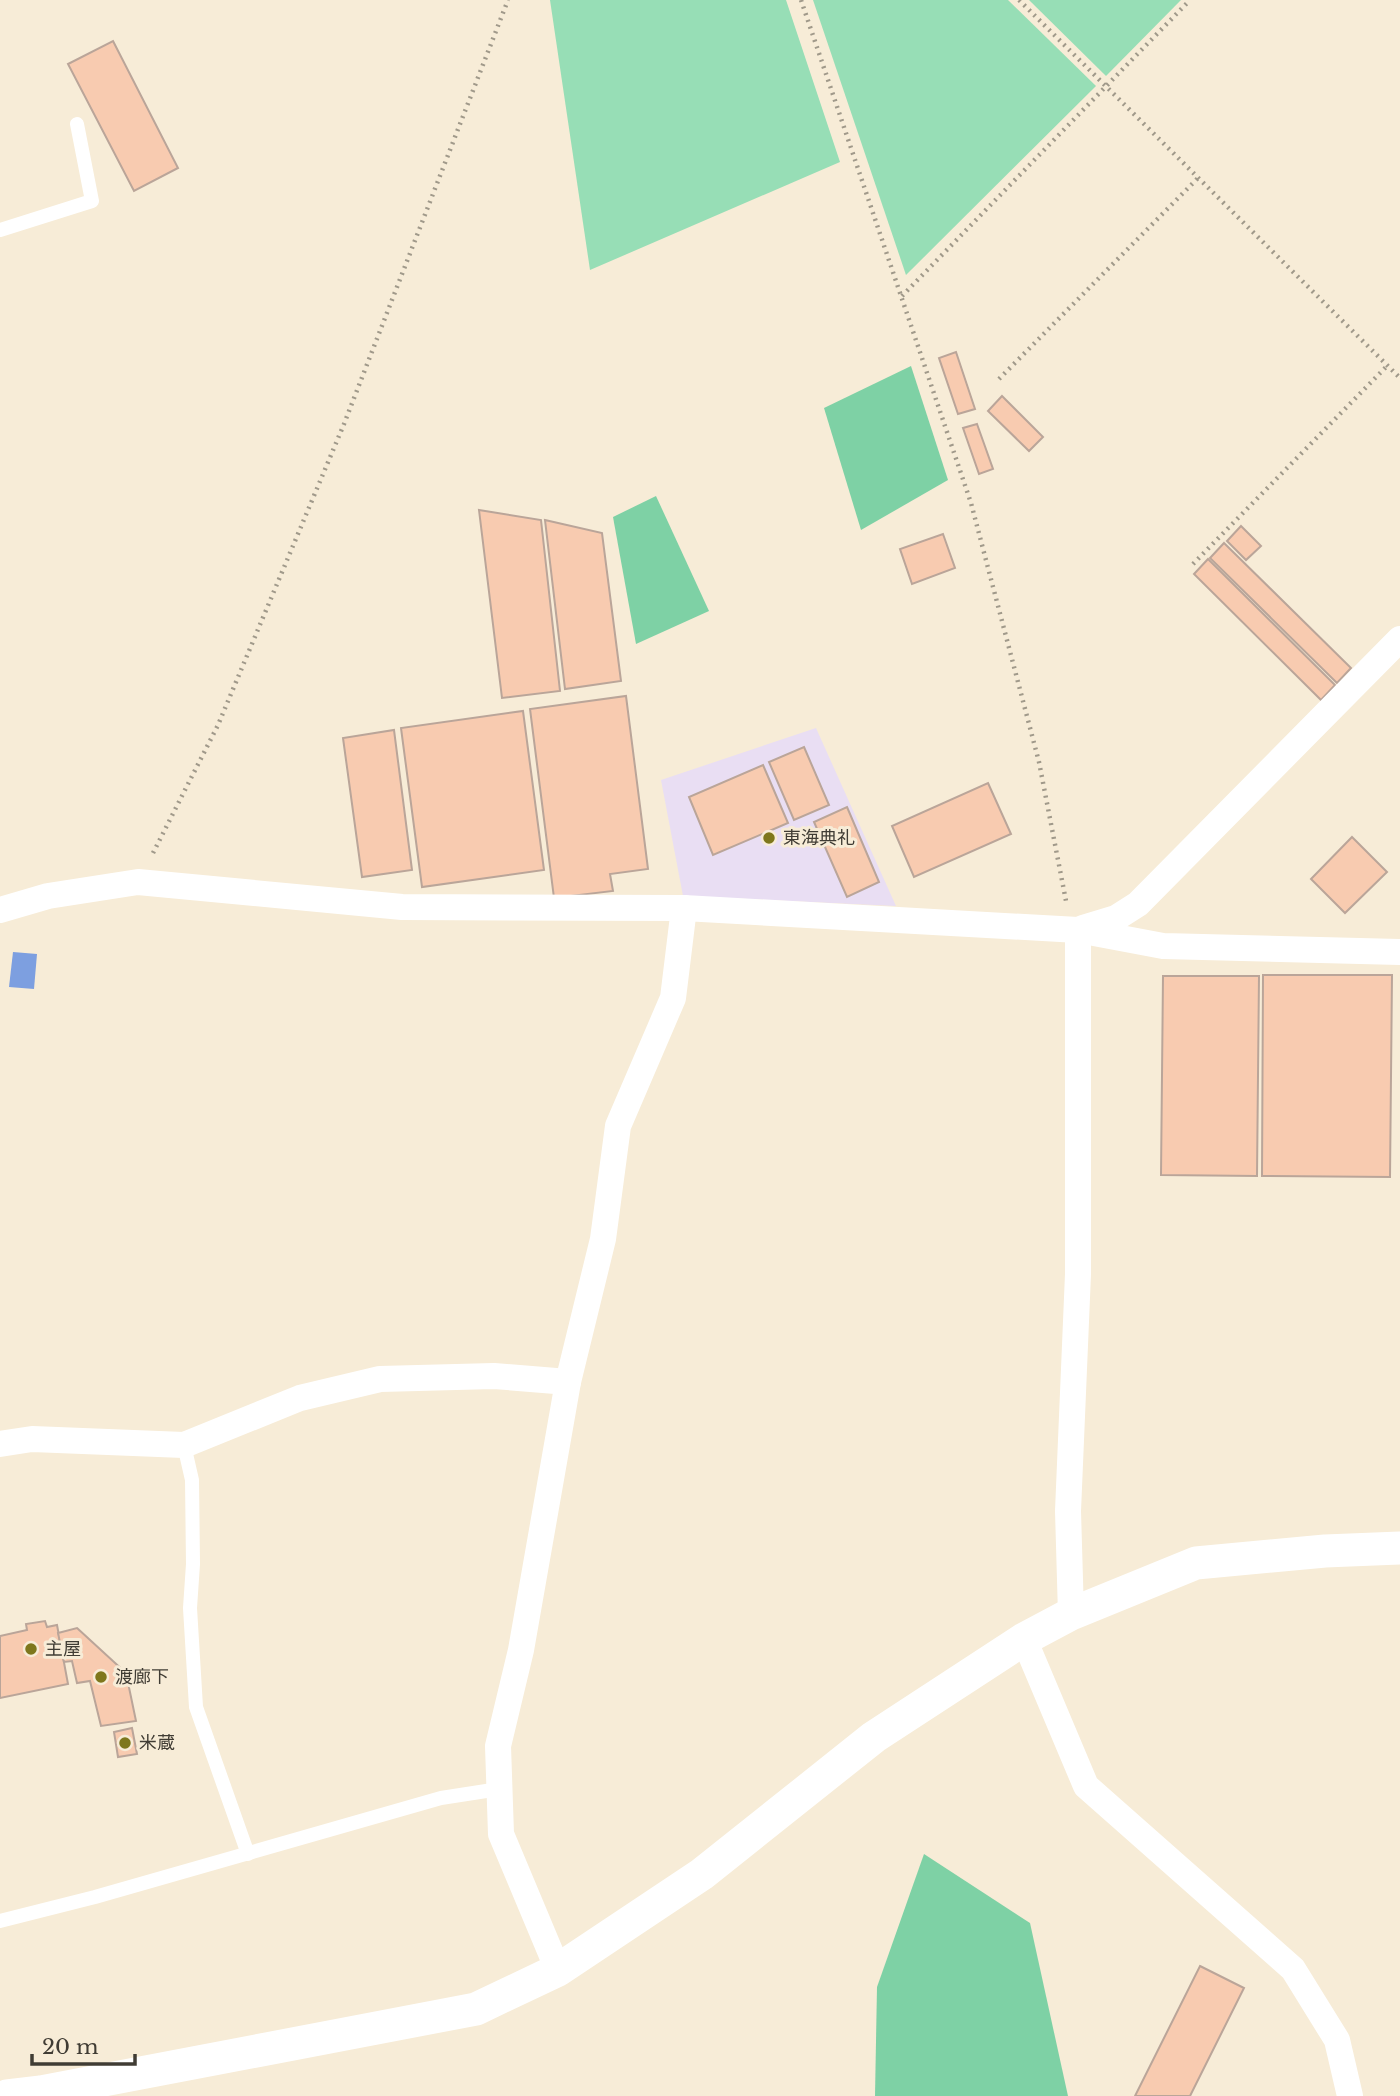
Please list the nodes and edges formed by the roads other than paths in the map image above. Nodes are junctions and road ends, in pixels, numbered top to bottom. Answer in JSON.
{"nodes":[{"id":1,"x":77,"y":124,"type":"dead end"},
{"id":2,"x":0,"y":230,"type":"edge"},
{"id":3,"x":1400,"y":639,"type":"edge"},
{"id":4,"x":684,"y":908,"type":"junction"},
{"id":5,"x":0,"y":911,"type":"edge"},
{"id":6,"x":1077,"y":930,"type":"junction"},
{"id":7,"x":1400,"y":952,"type":"edge"},
{"id":8,"x":568,"y":1382,"type":"junction"},
{"id":9,"x":0,"y":1444,"type":"edge"},
{"id":10,"x":184,"y":1445,"type":"junction"},
{"id":11,"x":1400,"y":1548,"type":"edge"},
{"id":12,"x":1071,"y":1615,"type":"junction"},
{"id":13,"x":1024,"y":1639,"type":"junction"},
{"id":14,"x":499,"y":1789,"type":"junction"},
{"id":15,"x":247,"y":1854,"type":"junction"},
{"id":16,"x":0,"y":1921,"type":"edge"},
{"id":17,"x":558,"y":1970,"type":"junction"},
{"id":18,"x":7,"y":2096,"type":"edge"},
{"id":19,"x":1350,"y":2096,"type":"edge"}],
"edges":[{"from":1,"to":2,"type":"lane"},
{"from":3,"to":6,"type":"street"},
{"from":4,"to":5,"type":"street"},
{"from":4,"to":6,"type":"street"},
{"from":4,"to":8,"type":"street"},
{"from":6,"to":7,"type":"street"},
{"from":6,"to":12,"type":"street"},
{"from":8,"to":10,"type":"street"},
{"from":8,"to":14,"type":"street"},
{"from":9,"to":10,"type":"street"},
{"from":10,"to":15,"type":"lane"},
{"from":11,"to":12,"type":"street"},
{"from":12,"to":13,"type":"street"},
{"from":13,"to":17,"type":"street"},
{"from":13,"to":19,"type":"street"},
{"from":14,"to":15,"type":"lane"},
{"from":14,"to":17,"type":"street"},
{"from":15,"to":16,"type":"lane"},
{"from":17,"to":18,"type":"street"}]}
